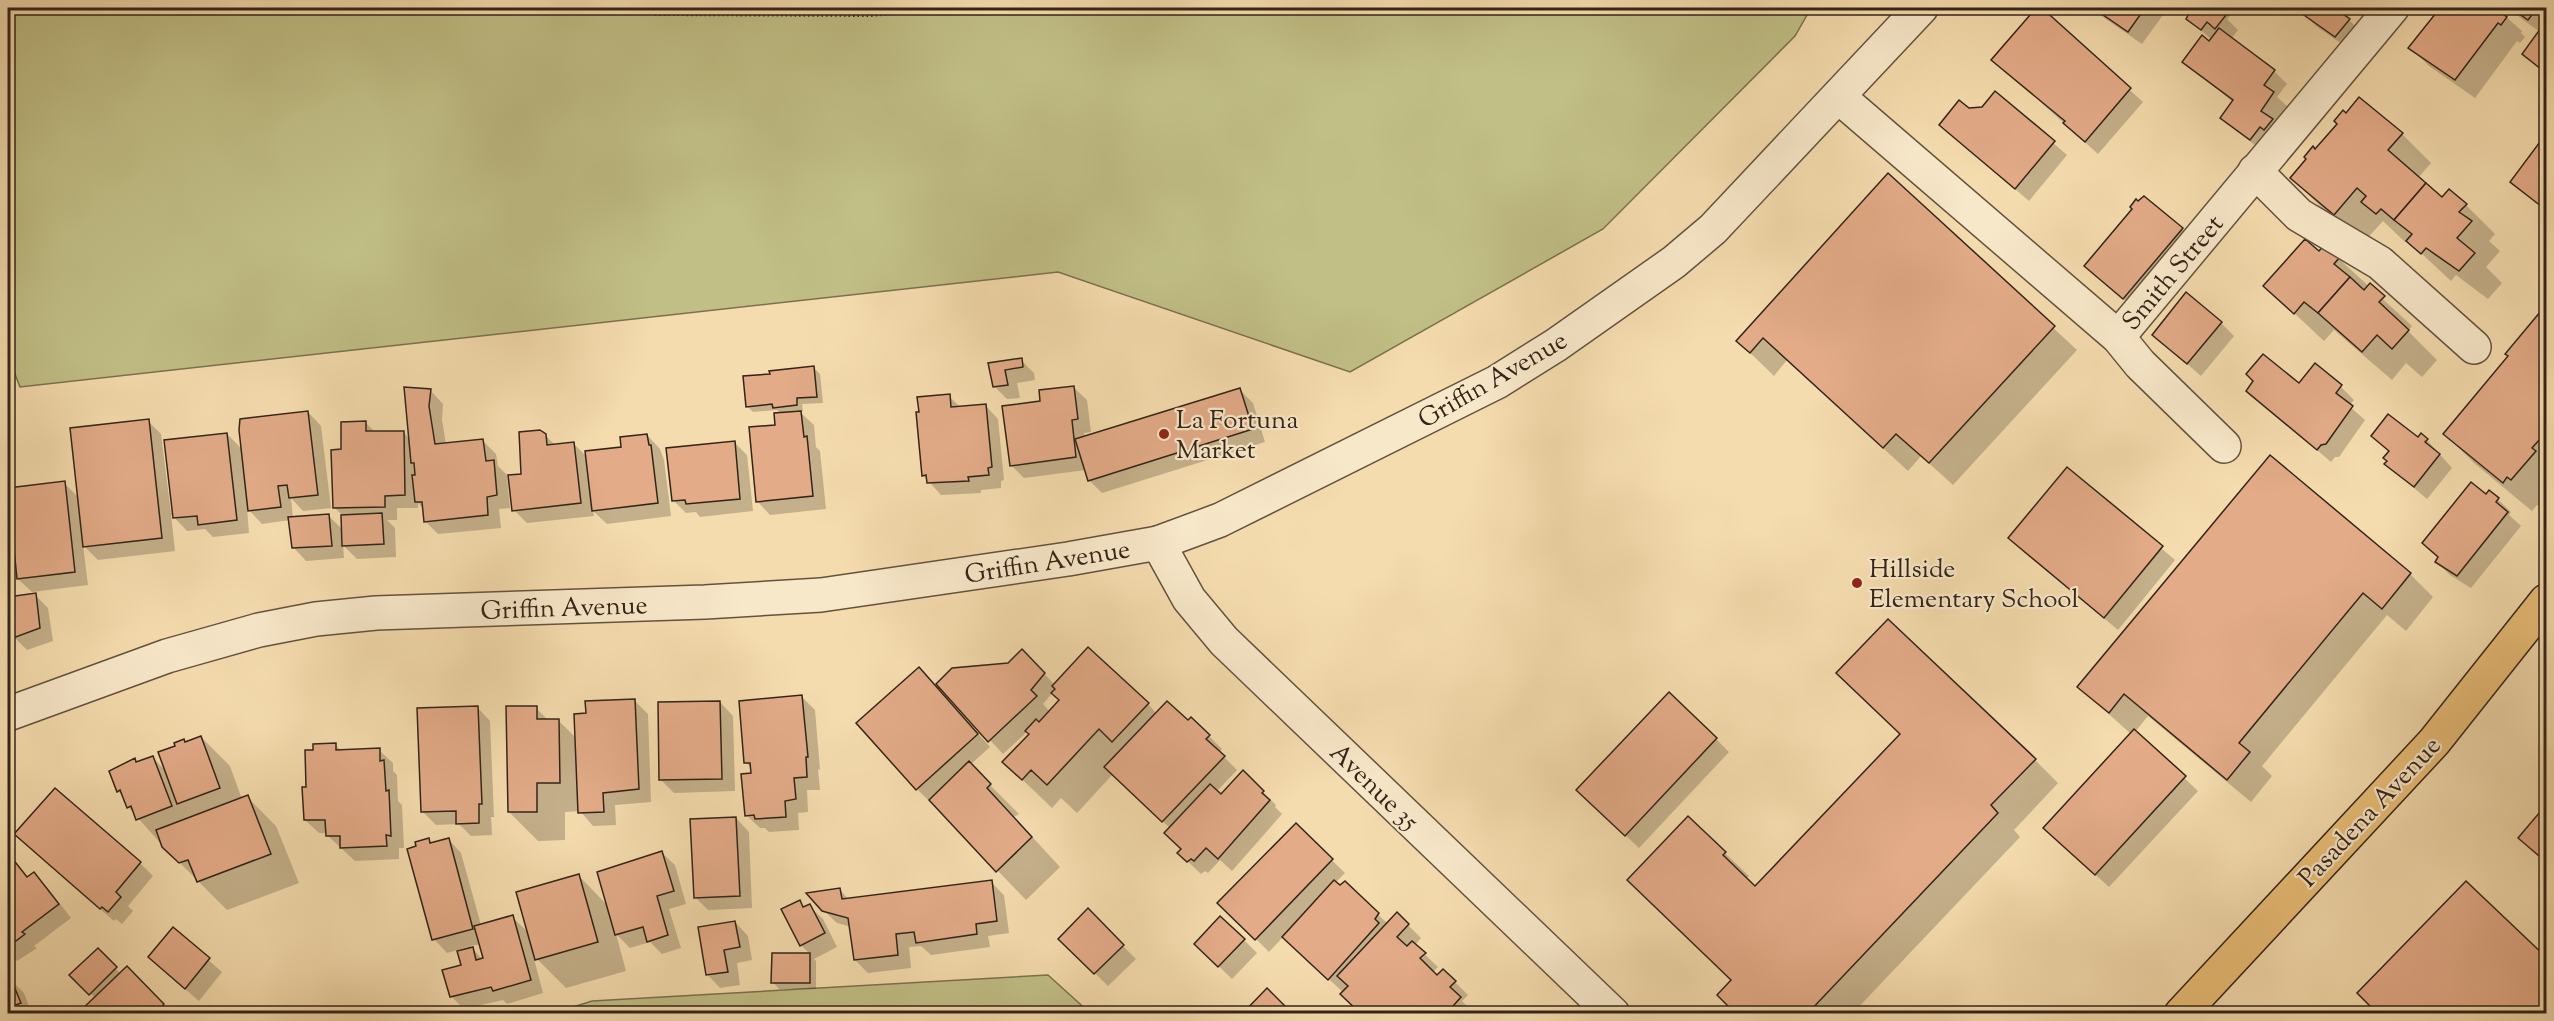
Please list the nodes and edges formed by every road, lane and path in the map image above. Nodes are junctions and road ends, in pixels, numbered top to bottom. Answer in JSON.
{"nodes":[{"id":1,"x":615,"y":8,"type":"edge"},
{"id":2,"x":952,"y":8,"type":"edge"},
{"id":3,"x":1921,"y":8,"type":"edge"},
{"id":4,"x":2392,"y":8,"type":"edge"},
{"id":5,"x":1839,"y":97,"type":"junction"},
{"id":6,"x":2255,"y":171,"type":"junction"},
{"id":7,"x":2118,"y":337,"type":"junction"},
{"id":8,"x":2474,"y":347,"type":"dead end"},
{"id":9,"x":2224,"y":446,"type":"dead end"},
{"id":10,"x":1158,"y":543,"type":"junction"},
{"id":11,"x":2547,"y":601,"type":"edge"},
{"id":12,"x":8,"y":714,"type":"edge"},
{"id":13,"x":1613,"y":1014,"type":"edge"},
{"id":14,"x":2181,"y":1014,"type":"edge"}],
"edges":[{"from":1,"to":2,"type":"path"},
{"from":3,"to":5,"type":"street","name":"Griffin Avenue"},
{"from":4,"to":6,"type":"street","name":"Smith Street"},
{"from":5,"to":7,"type":"street","name":"Smith Street"},
{"from":5,"to":10,"type":"street","name":"Griffin Avenue"},
{"from":6,"to":7,"type":"street","name":"Smith Street"},
{"from":6,"to":8,"type":"street"},
{"from":7,"to":9,"type":"street"},
{"from":10,"to":12,"type":"street","name":"Griffin Avenue"},
{"from":10,"to":13,"type":"street","name":"Avenue 35"},
{"from":11,"to":14,"type":"main road","name":"Pasadena Avenue"}]}
